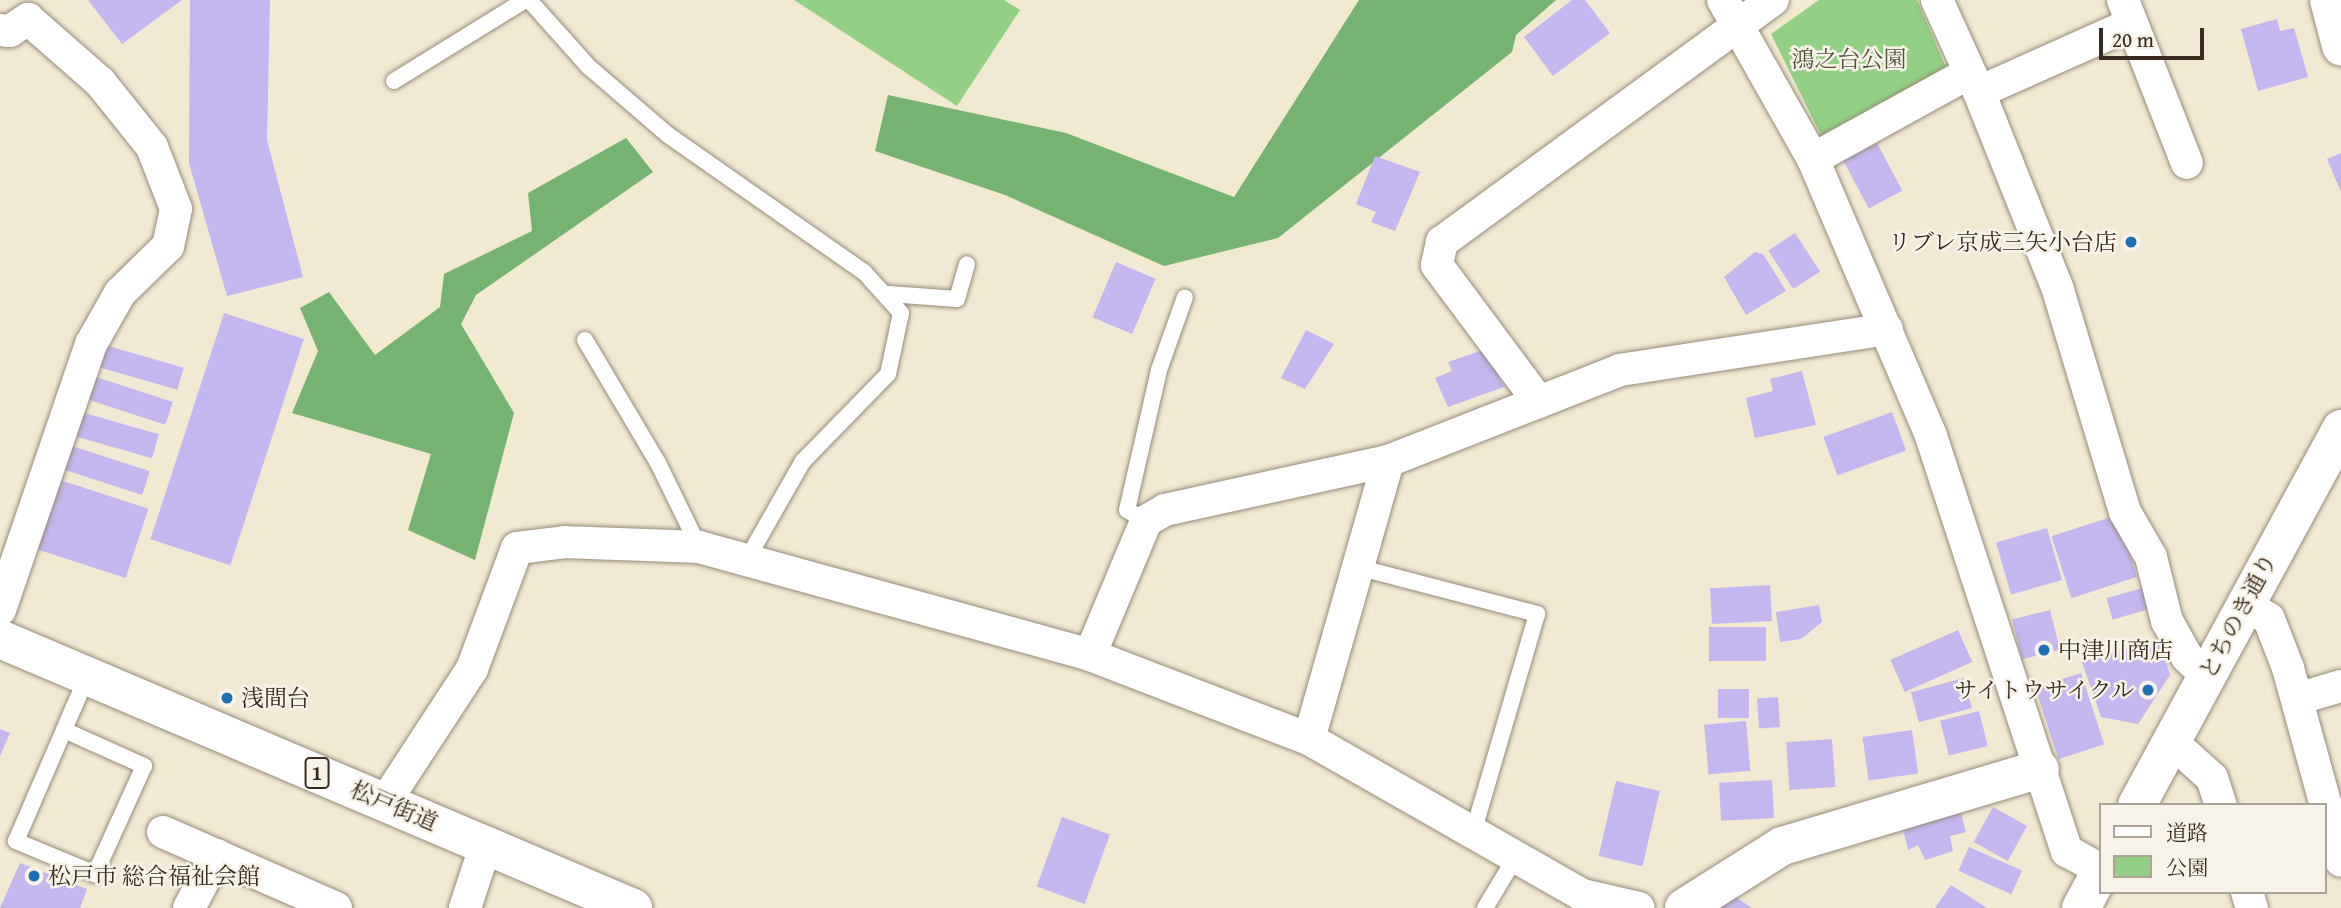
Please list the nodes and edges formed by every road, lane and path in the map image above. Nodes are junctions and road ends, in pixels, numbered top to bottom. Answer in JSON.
{"nodes":[{"id":1,"x":527,"y":0,"type":"edge"},
{"id":2,"x":1773,"y":0,"type":"edge"},
{"id":3,"x":1937,"y":0,"type":"edge"},
{"id":4,"x":2329,"y":0,"type":"edge"},
{"id":5,"x":1731,"y":12,"type":"edge"},
{"id":6,"x":2127,"y":12,"type":"edge"},
{"id":7,"x":0,"y":30,"type":"edge"},
{"id":8,"x":2341,"y":46,"type":"edge"},
{"id":9,"x":394,"y":81,"type":"dead end"},
{"id":10,"x":1974,"y":83,"type":"junction"},
{"id":11,"x":1813,"y":159,"type":"junction"},
{"id":12,"x":2187,"y":163,"type":"dead end"},
{"id":13,"x":967,"y":264,"type":"dead end"},
{"id":14,"x":889,"y":294,"type":"junction"},
{"id":15,"x":1185,"y":297,"type":"dead end"},
{"id":16,"x":1887,"y":329,"type":"junction"},
{"id":17,"x":585,"y":340,"type":"dead end"},
{"id":18,"x":1539,"y":402,"type":"junction"},
{"id":19,"x":2341,"y":429,"type":"edge"},
{"id":20,"x":1388,"y":461,"type":"junction"},
{"id":21,"x":1146,"y":522,"type":"junction"},
{"id":22,"x":699,"y":547,"type":"junction"},
{"id":23,"x":747,"y":559,"type":"junction"},
{"id":24,"x":1361,"y":568,"type":"junction"},
{"id":25,"x":2245,"y":604,"type":"junction"},
{"id":26,"x":0,"y":610,"type":"edge"},
{"id":27,"x":0,"y":639,"type":"edge"},
{"id":28,"x":1090,"y":655,"type":"junction"},
{"id":29,"x":2207,"y":675,"type":"junction"},
{"id":30,"x":87,"y":677,"type":"junction"},
{"id":31,"x":2341,"y":686,"type":"edge"},
{"id":32,"x":2297,"y":699,"type":"junction"},
{"id":33,"x":64,"y":730,"type":"junction"},
{"id":34,"x":1309,"y":739,"type":"junction"},
{"id":35,"x":2171,"y":741,"type":"junction"},
{"id":36,"x":2040,"y":769,"type":"junction"},
{"id":37,"x":385,"y":802,"type":"junction"},
{"id":38,"x":2138,"y":803,"type":"edge"},
{"id":39,"x":2220,"y":803,"type":"edge"},
{"id":40,"x":2325,"y":803,"type":"edge"},
{"id":41,"x":2327,"y":809,"type":"edge"},
{"id":42,"x":1474,"y":829,"type":"junction"},
{"id":43,"x":163,"y":832,"type":"dead end"},
{"id":44,"x":486,"y":845,"type":"junction"},
{"id":45,"x":217,"y":855,"type":"junction"},
{"id":46,"x":1517,"y":855,"type":"junction"},
{"id":47,"x":2341,"y":861,"type":"edge"},
{"id":48,"x":2100,"y":869,"type":"edge"},
{"id":49,"x":2100,"y":872,"type":"edge"},
{"id":50,"x":189,"y":908,"type":"edge"},
{"id":51,"x":335,"y":908,"type":"edge"},
{"id":52,"x":465,"y":908,"type":"edge"},
{"id":53,"x":634,"y":908,"type":"edge"},
{"id":54,"x":1485,"y":908,"type":"edge"},
{"id":55,"x":1639,"y":908,"type":"edge"},
{"id":56,"x":1684,"y":908,"type":"edge"},
{"id":57,"x":2081,"y":908,"type":"edge"}],
"edges":[{"from":1,"to":9,"type":"lane"},
{"from":1,"to":14,"type":"lane"},
{"from":2,"to":5,"type":"street"},
{"from":3,"to":10,"type":"street"},
{"from":4,"to":8,"type":"street"},
{"from":5,"to":11,"type":"street"},
{"from":5,"to":18,"type":"street"},
{"from":6,"to":10,"type":"street"},
{"from":6,"to":12,"type":"street"},
{"from":7,"to":26,"type":"street"},
{"from":10,"to":11,"type":"street"},
{"from":10,"to":29,"type":"street"},
{"from":11,"to":16,"type":"street"},
{"from":13,"to":14,"type":"lane"},
{"from":14,"to":23,"type":"lane"},
{"from":15,"to":21,"type":"lane"},
{"from":16,"to":18,"type":"street"},
{"from":16,"to":36,"type":"street"},
{"from":17,"to":22,"type":"lane"},
{"from":18,"to":20,"type":"street"},
{"from":19,"to":25,"type":"street","name":"とちのき通り"},
{"from":20,"to":21,"type":"street"},
{"from":20,"to":24,"type":"street"},
{"from":21,"to":28,"type":"street"},
{"from":22,"to":23,"type":"street"},
{"from":22,"to":37,"type":"street"},
{"from":23,"to":28,"type":"street"},
{"from":24,"to":34,"type":"street"},
{"from":24,"to":42,"type":"lane"},
{"from":25,"to":29,"type":"street","name":"とちのき通り"},
{"from":25,"to":32,"type":"street"},
{"from":27,"to":30,"type":"street","name":"松戸街道","number":"1"},
{"from":28,"to":34,"type":"street"},
{"from":29,"to":35,"type":"street","name":"とちのき通り"},
{"from":30,"to":33,"type":"lane"},
{"from":30,"to":37,"type":"street","name":"松戸街道","number":"1"},
{"from":31,"to":32,"type":"street"},
{"from":32,"to":40,"type":"street"},
{"from":33,"to":33,"type":"lane"},
{"from":34,"to":42,"type":"street"},
{"from":35,"to":38,"type":"street","name":"とちのき通り"},
{"from":35,"to":39,"type":"street"},
{"from":36,"to":48,"type":"street"},
{"from":36,"to":56,"type":"street"},
{"from":37,"to":44,"type":"street","name":"松戸街道","number":"1"},
{"from":41,"to":47,"type":"street"},
{"from":42,"to":46,"type":"street"},
{"from":43,"to":45,"type":"street"},
{"from":44,"to":52,"type":"street"},
{"from":44,"to":53,"type":"street","name":"松戸街道","number":"1"},
{"from":45,"to":50,"type":"street"},
{"from":45,"to":51,"type":"street"},
{"from":46,"to":54,"type":"lane"},
{"from":46,"to":55,"type":"street"},
{"from":49,"to":57,"type":"street"}]}
